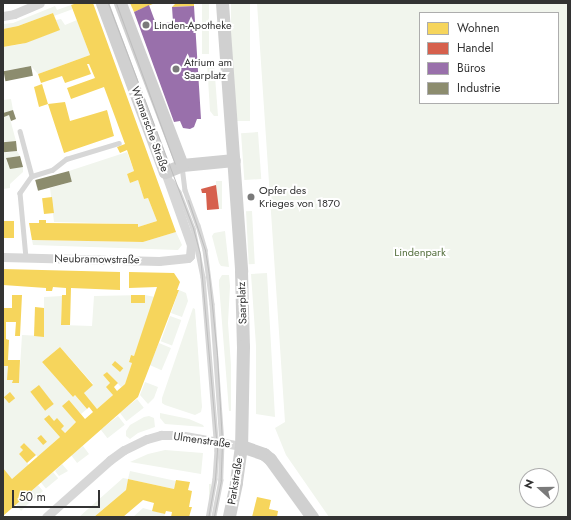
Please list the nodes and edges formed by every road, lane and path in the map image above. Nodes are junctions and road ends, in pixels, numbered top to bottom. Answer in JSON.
{"nodes":[{"id":1,"x":40,"y":3,"type":"edge"},
{"id":2,"x":102,"y":3,"type":"edge"},
{"id":3,"x":120,"y":3,"type":"edge"},
{"id":4,"x":222,"y":3,"type":"edge"},
{"id":5,"x":3,"y":16,"type":"edge"},
{"id":6,"x":20,"y":132,"type":"dead end"},
{"id":7,"x":119,"y":143,"type":"dead end"},
{"id":8,"x":234,"y":160,"type":"junction"},
{"id":9,"x":182,"y":165,"type":"junction"},
{"id":10,"x":166,"y":172,"type":"junction"},
{"id":11,"x":32,"y":176,"type":"junction"},
{"id":12,"x":190,"y":256,"type":"joint"},
{"id":13,"x":3,"y":257,"type":"edge"},
{"id":14,"x":26,"y":258,"type":"junction"},
{"id":15,"x":219,"y":441,"type":"junction"},
{"id":16,"x":241,"y":446,"type":"junction"},
{"id":17,"x":46,"y":517,"type":"edge"},
{"id":18,"x":208,"y":517,"type":"edge"},
{"id":19,"x":214,"y":517,"type":"edge"},
{"id":20,"x":229,"y":517,"type":"edge"},
{"id":21,"x":312,"y":517,"type":"edge"}],
"edges":[{"from":1,"to":5,"type":"street"},
{"from":2,"to":10,"type":"street","name":"Wismarsche Straße"},
{"from":3,"to":9,"type":"street","name":"Wismarsche Straße"},
{"from":4,"to":8,"type":"street","name":"Saarplatz"},
{"from":6,"to":11,"type":"lane"},
{"from":7,"to":11,"type":"lane"},
{"from":8,"to":9,"type":"street","name":"Wismarsche Straße"},
{"from":8,"to":16,"type":"street","name":"Saarplatz"},
{"from":9,"to":10,"type":"street"},
{"from":9,"to":15,"type":"lane"},
{"from":10,"to":12,"type":"street","name":"Wismarsche Straße"},
{"from":10,"to":15,"type":"lane"},
{"from":11,"to":14,"type":"lane"},
{"from":12,"to":14,"type":"street","name":"Neubramowstraße"},
{"from":13,"to":14,"type":"street","name":"Neubramowstraße"},
{"from":15,"to":16,"type":"street","name":"Ulmenstraße"},
{"from":15,"to":17,"type":"street","name":"Ulmenstraße"},
{"from":15,"to":18,"type":"lane"},
{"from":15,"to":19,"type":"lane"},
{"from":16,"to":20,"type":"street","name":"Parkstraße"},
{"from":16,"to":21,"type":"street"}]}
